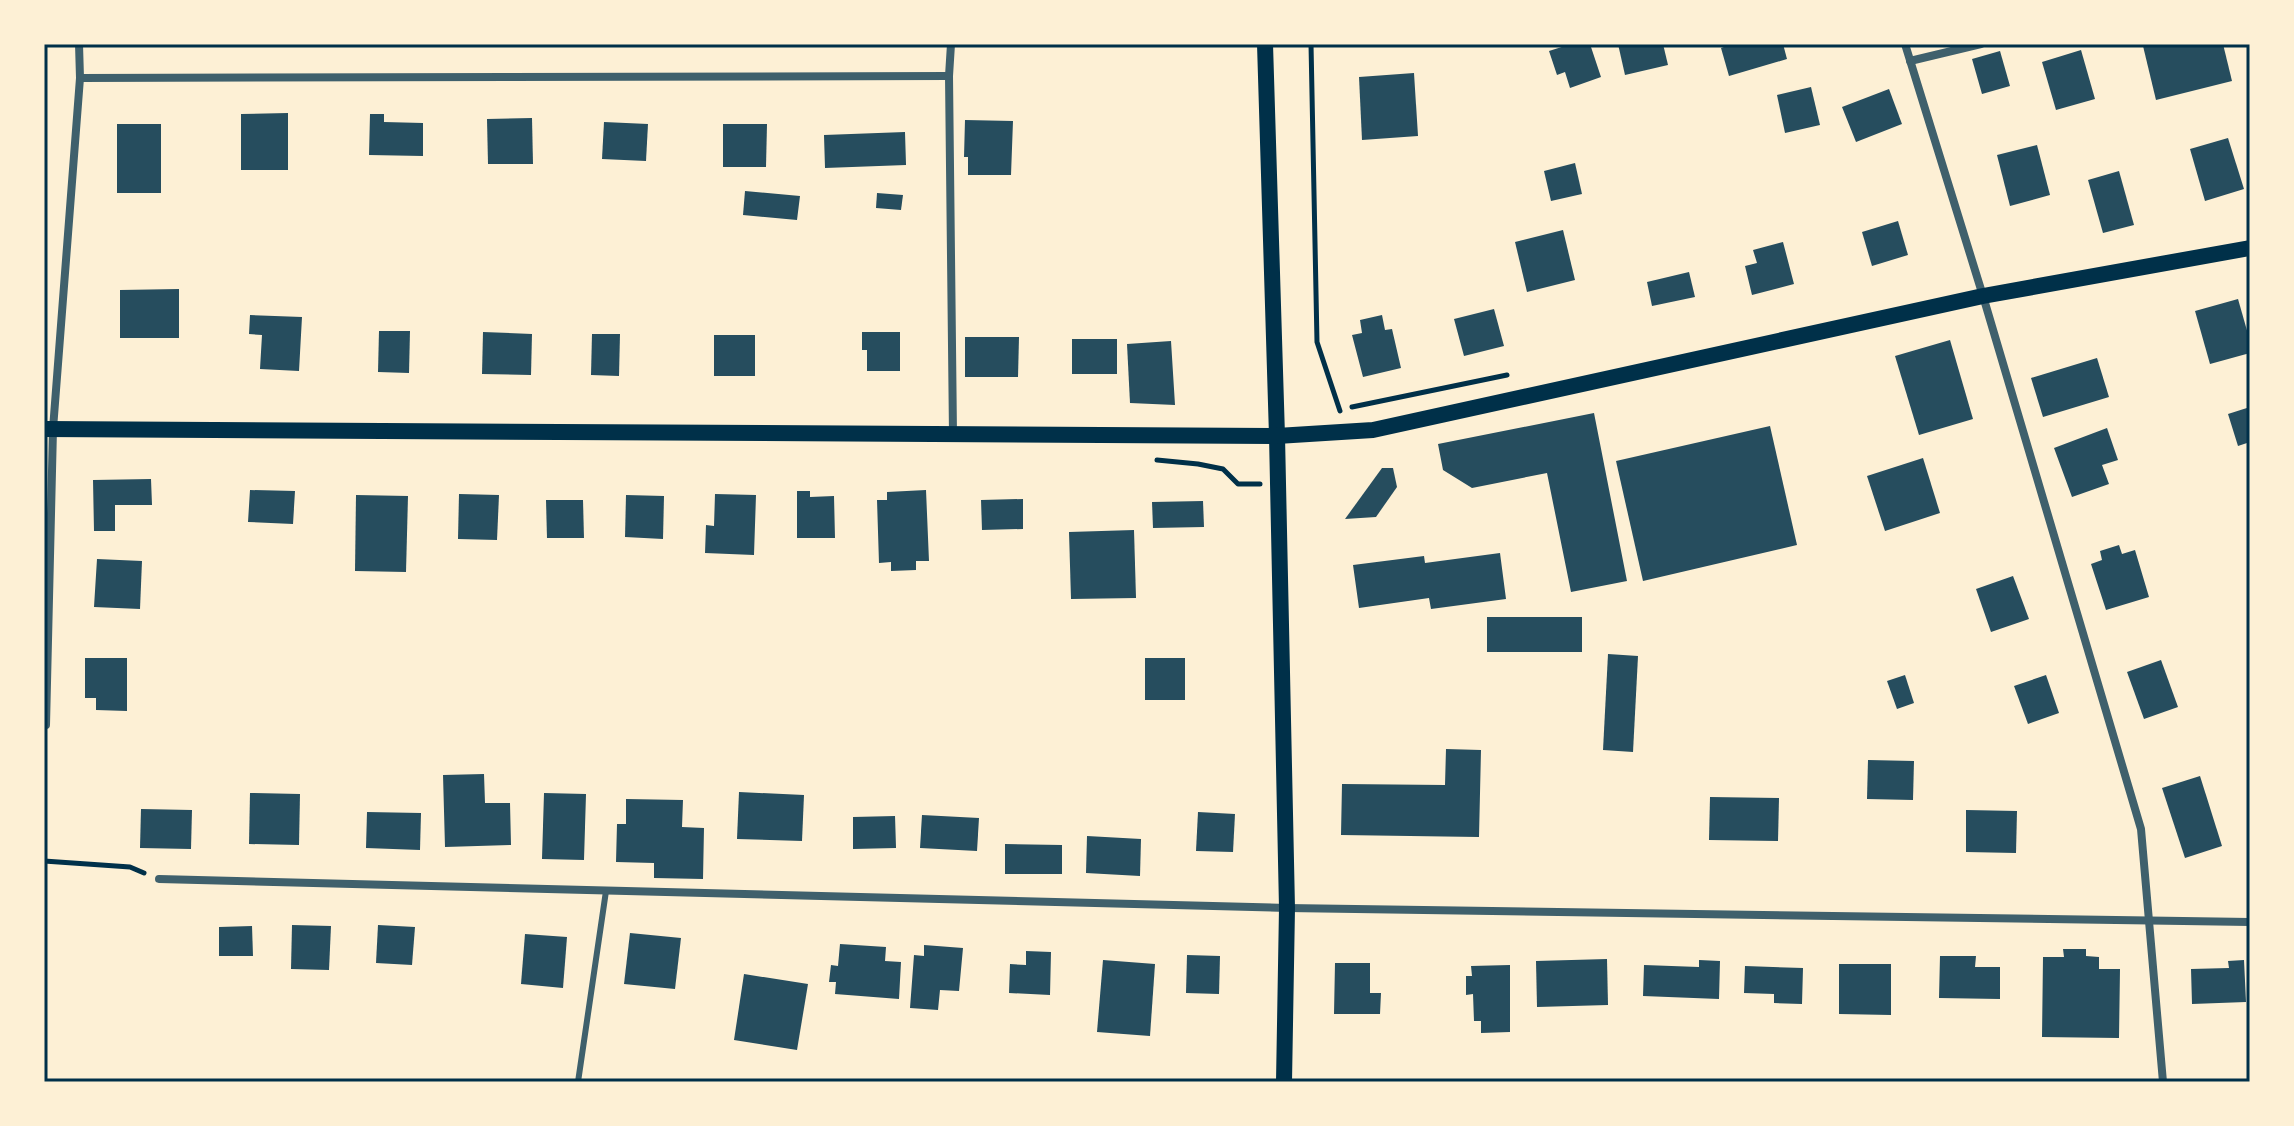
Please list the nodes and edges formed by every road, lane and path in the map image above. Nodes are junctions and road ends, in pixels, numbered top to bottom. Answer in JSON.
{"nodes":[{"id":1,"x":79,"y":44,"type":"edge"},
{"id":2,"x":951,"y":44,"type":"edge"},
{"id":3,"x":1265,"y":44,"type":"edge"},
{"id":4,"x":1311,"y":44,"type":"edge"},
{"id":5,"x":1905,"y":44,"type":"edge"},
{"id":6,"x":1981,"y":44,"type":"edge"},
{"id":7,"x":1910,"y":61,"type":"junction"},
{"id":8,"x":949,"y":76,"type":"junction"},
{"id":9,"x":80,"y":78,"type":"junction"},
{"id":10,"x":2249,"y":251,"type":"edge"},
{"id":11,"x":1983,"y":296,"type":"junction"},
{"id":12,"x":48,"y":429,"type":"edge"},
{"id":13,"x":1346,"y":432,"type":"junction"},
{"id":14,"x":953,"y":436,"type":"junction"},
{"id":15,"x":1277,"y":436,"type":"junction"},
{"id":16,"x":46,"y":725,"type":"dead end"},
{"id":17,"x":44,"y":861,"type":"edge"},
{"id":18,"x":159,"y":879,"type":"joint"},
{"id":19,"x":606,"y":891,"type":"junction"},
{"id":20,"x":1287,"y":908,"type":"junction"},
{"id":21,"x":2148,"y":921,"type":"junction"},
{"id":22,"x":2250,"y":922,"type":"edge"},
{"id":23,"x":578,"y":1082,"type":"edge"},
{"id":24,"x":1284,"y":1082,"type":"edge"},
{"id":25,"x":2163,"y":1082,"type":"edge"}],
"edges":[{"from":1,"to":9,"type":"street"},
{"from":2,"to":8,"type":"street"},
{"from":3,"to":15,"type":"main road"},
{"from":4,"to":13,"type":"path"},
{"from":5,"to":7,"type":"street"},
{"from":6,"to":7,"type":"street"},
{"from":7,"to":11,"type":"street"},
{"from":8,"to":9,"type":"street"},
{"from":8,"to":14,"type":"street"},
{"from":9,"to":12,"type":"street"},
{"from":10,"to":11,"type":"main road"},
{"from":11,"to":13,"type":"main road"},
{"from":11,"to":21,"type":"street"},
{"from":12,"to":14,"type":"main road"},
{"from":12,"to":16,"type":"street"},
{"from":13,"to":15,"type":"main road"},
{"from":14,"to":15,"type":"main road"},
{"from":15,"to":20,"type":"main road"},
{"from":17,"to":18,"type":"path"},
{"from":18,"to":19,"type":"street"},
{"from":19,"to":20,"type":"street"},
{"from":19,"to":23,"type":"lane"},
{"from":20,"to":21,"type":"street"},
{"from":20,"to":24,"type":"main road"},
{"from":21,"to":22,"type":"street"},
{"from":21,"to":25,"type":"street"}]}
